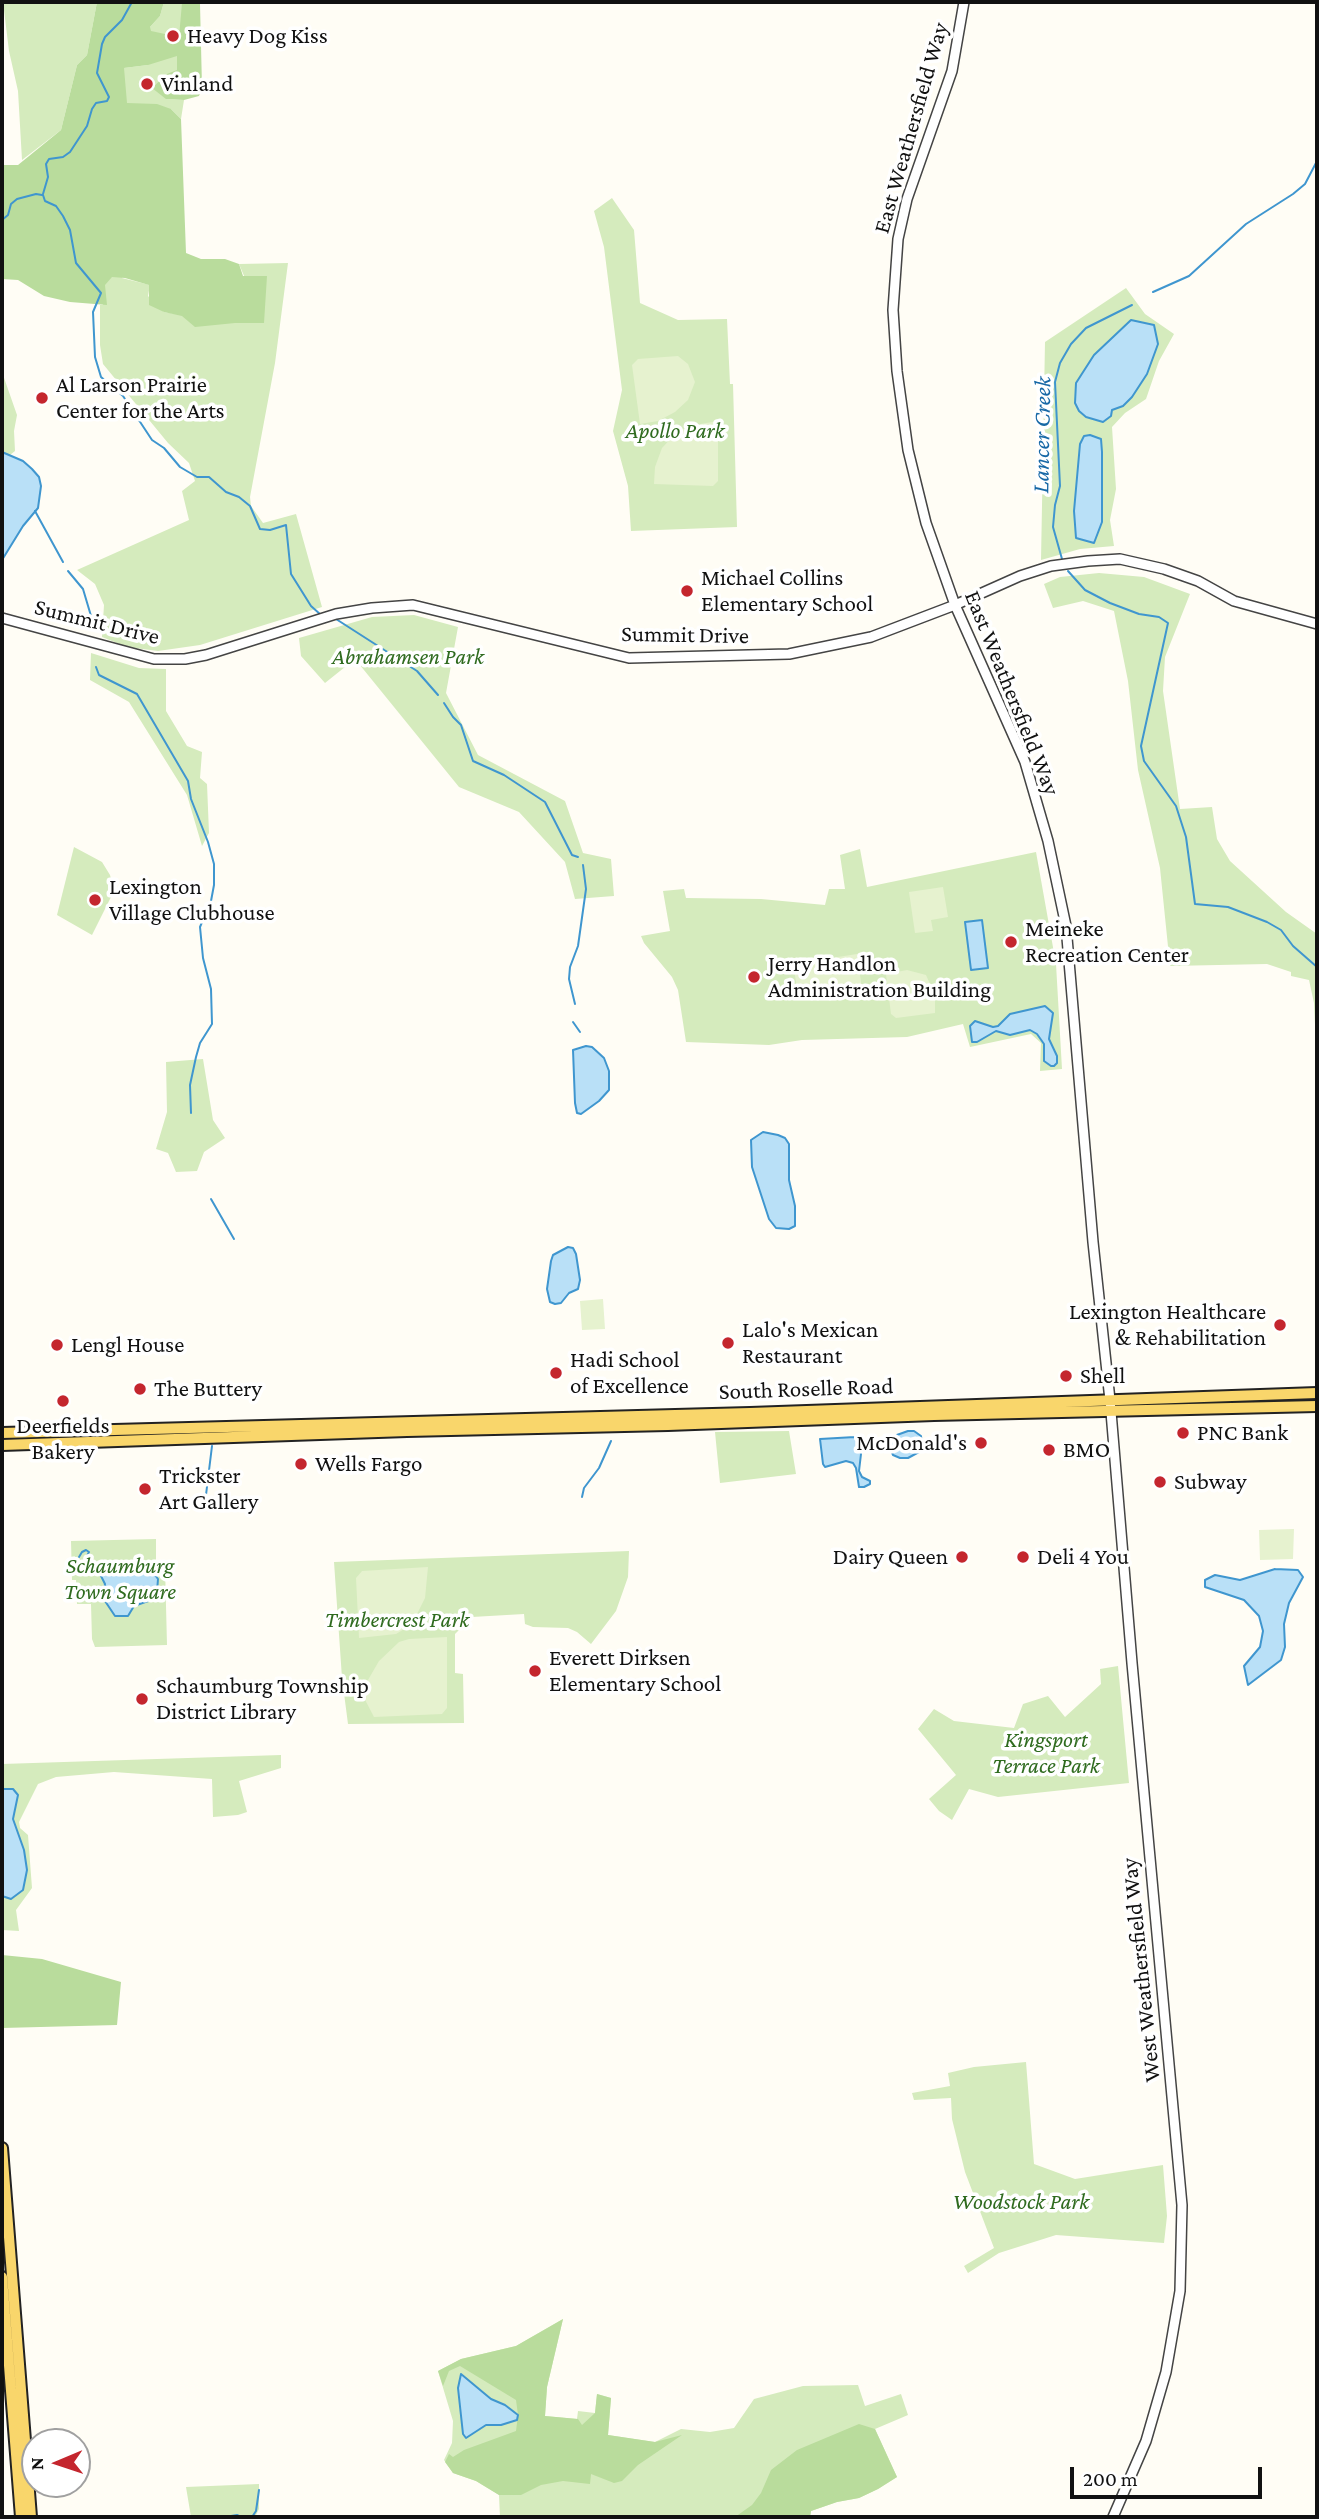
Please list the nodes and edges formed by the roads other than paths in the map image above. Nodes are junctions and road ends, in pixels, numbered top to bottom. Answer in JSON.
{"nodes":[{"id":1,"x":964,"y":2,"type":"edge"},
{"id":2,"x":955,"y":605,"type":"junction"},
{"id":3,"x":2,"y":618,"type":"edge"},
{"id":4,"x":1317,"y":624,"type":"edge"},
{"id":5,"x":1317,"y":1394,"type":"edge"},
{"id":6,"x":1111,"y":1405,"type":"junction"},
{"id":7,"x":1317,"y":1405,"type":"edge"},
{"id":8,"x":2,"y":1433,"type":"edge"},
{"id":9,"x":2,"y":1445,"type":"edge"},
{"id":10,"x":2,"y":2148,"type":"edge"},
{"id":11,"x":2,"y":2277,"type":"edge"},
{"id":12,"x":21,"y":2517,"type":"edge"},
{"id":13,"x":31,"y":2517,"type":"edge"},
{"id":14,"x":1113,"y":2517,"type":"edge"}],
"edges":[{"from":1,"to":2,"type":"street","name":"East Weathersfield Way"},
{"from":2,"to":3,"type":"street","name":"Summit Drive"},
{"from":2,"to":4,"type":"street","name":"Summit Drive"},
{"from":2,"to":6,"type":"street","name":"East Weathersfield Way"},
{"from":5,"to":6,"type":"main road","name":"South Roselle Road"},
{"from":6,"to":7,"type":"main road","name":"South Roselle Road"},
{"from":6,"to":8,"type":"main road","name":"South Roselle Road"},
{"from":6,"to":9,"type":"main road","name":"South Roselle Road"},
{"from":6,"to":14,"type":"street","name":"West Weathersfield Way"},
{"from":10,"to":13,"type":"main road"},
{"from":11,"to":12,"type":"main road"}]}
